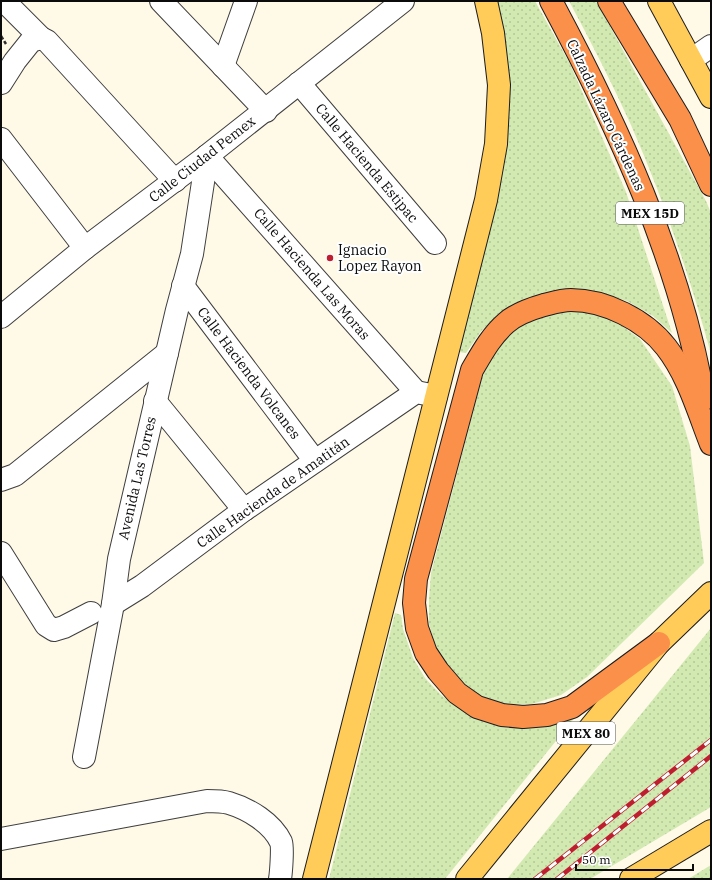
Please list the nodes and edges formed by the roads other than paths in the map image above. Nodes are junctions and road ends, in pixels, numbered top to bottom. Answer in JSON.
{"nodes":[{"id":1,"x":4,"y":1,"type":"edge"},
{"id":2,"x":246,"y":1,"type":"edge"},
{"id":3,"x":403,"y":1,"type":"edge"},
{"id":4,"x":486,"y":1,"type":"edge"},
{"id":5,"x":551,"y":1,"type":"edge"},
{"id":6,"x":609,"y":1,"type":"edge"},
{"id":7,"x":659,"y":1,"type":"edge"},
{"id":8,"x":169,"y":5,"type":"edge"},
{"id":9,"x":41,"y":38,"type":"junction"},
{"id":10,"x":711,"y":46,"type":"edge"},
{"id":11,"x":691,"y":60,"type":"junction"},
{"id":12,"x":223,"y":66,"type":"junction"},
{"id":13,"x":1,"y":83,"type":"edge"},
{"id":14,"x":300,"y":83,"type":"junction"},
{"id":15,"x":711,"y":97,"type":"edge"},
{"id":16,"x":266,"y":110,"type":"junction"},
{"id":17,"x":680,"y":119,"type":"junction"},
{"id":18,"x":1,"y":139,"type":"edge"},
{"id":19,"x":208,"y":156,"type":"junction"},
{"id":20,"x":711,"y":165,"type":"edge"},
{"id":21,"x":175,"y":181,"type":"junction"},
{"id":22,"x":711,"y":185,"type":"edge"},
{"id":23,"x":435,"y":243,"type":"dead end"},
{"id":24,"x":85,"y":248,"type":"junction"},
{"id":25,"x":184,"y":286,"type":"junction"},
{"id":26,"x":1,"y":317,"type":"edge"},
{"id":27,"x":167,"y":353,"type":"junction"},
{"id":28,"x":426,"y":394,"type":"junction"},
{"id":29,"x":155,"y":401,"type":"junction"},
{"id":30,"x":711,"y":439,"type":"edge"},
{"id":31,"x":711,"y":444,"type":"edge"},
{"id":32,"x":315,"y":461,"type":"junction"},
{"id":33,"x":1,"y":480,"type":"edge"},
{"id":34,"x":244,"y":510,"type":"junction"},
{"id":35,"x":1,"y":553,"type":"edge"},
{"id":36,"x":711,"y":593,"type":"edge"},
{"id":37,"x":113,"y":604,"type":"junction"},
{"id":38,"x":91,"y":613,"type":"dead end"},
{"id":39,"x":660,"y":643,"type":"junction"},
{"id":40,"x":84,"y":757,"type":"dead end"},
{"id":41,"x":711,"y":832,"type":"edge"},
{"id":42,"x":1,"y":839,"type":"edge"},
{"id":43,"x":280,"y":879,"type":"edge"},
{"id":44,"x":314,"y":879,"type":"edge"},
{"id":45,"x":467,"y":879,"type":"edge"},
{"id":46,"x":631,"y":879,"type":"edge"}],
"edges":[{"from":1,"to":9,"type":"street"},
{"from":2,"to":12,"type":"street"},
{"from":3,"to":14,"type":"street","name":"Calle Ciudad Pemex"},
{"from":4,"to":28,"type":"main road"},
{"from":5,"to":30,"type":"highway","name":"Calzada Lázaro Cárdenas","number":"MEX 15D"},
{"from":6,"to":17,"type":"highway"},
{"from":7,"to":11,"type":"main road"},
{"from":8,"to":12,"type":"street"},
{"from":9,"to":13,"type":"street"},
{"from":9,"to":21,"type":"street"},
{"from":10,"to":11,"type":"street"},
{"from":11,"to":15,"type":"main road"},
{"from":12,"to":16,"type":"street"},
{"from":14,"to":16,"type":"street","name":"Calle Ciudad Pemex"},
{"from":14,"to":23,"type":"street","name":"Calle Hacienda Estipac"},
{"from":16,"to":19,"type":"street","name":"Calle Ciudad Pemex"},
{"from":17,"to":20,"type":"highway"},
{"from":17,"to":22,"type":"highway"},
{"from":18,"to":24,"type":"street"},
{"from":19,"to":21,"type":"street","name":"Calle Ciudad Pemex"},
{"from":19,"to":25,"type":"street","name":"Avenida Las Torres"},
{"from":19,"to":28,"type":"street","name":"Calle Hacienda Las Moras"},
{"from":21,"to":24,"type":"street","name":"Calle Ciudad Pemex"},
{"from":24,"to":26,"type":"street","name":"Calle Ciudad Pemex"},
{"from":25,"to":27,"type":"street","name":"Avenida Las Torres"},
{"from":25,"to":32,"type":"street","name":"Calle Hacienda Volcanes"},
{"from":27,"to":29,"type":"street","name":"Avenida Las Torres"},
{"from":27,"to":33,"type":"street"},
{"from":28,"to":32,"type":"street","name":"Calle Hacienda de Amatitán"},
{"from":28,"to":44,"type":"main road"},
{"from":29,"to":34,"type":"street"},
{"from":29,"to":37,"type":"street","name":"Avenida Las Torres"},
{"from":31,"to":39,"type":"highway"},
{"from":32,"to":34,"type":"street","name":"Calle Hacienda de Amatitán"},
{"from":34,"to":37,"type":"street","name":"Calle Hacienda de Amatitán"},
{"from":35,"to":38,"type":"street"},
{"from":36,"to":39,"type":"main road","number":"MEX 80"},
{"from":37,"to":40,"type":"street","name":"Avenida Las Torres"},
{"from":39,"to":45,"type":"main road","number":"MEX 80"},
{"from":41,"to":46,"type":"main road"},
{"from":42,"to":43,"type":"street"}]}
